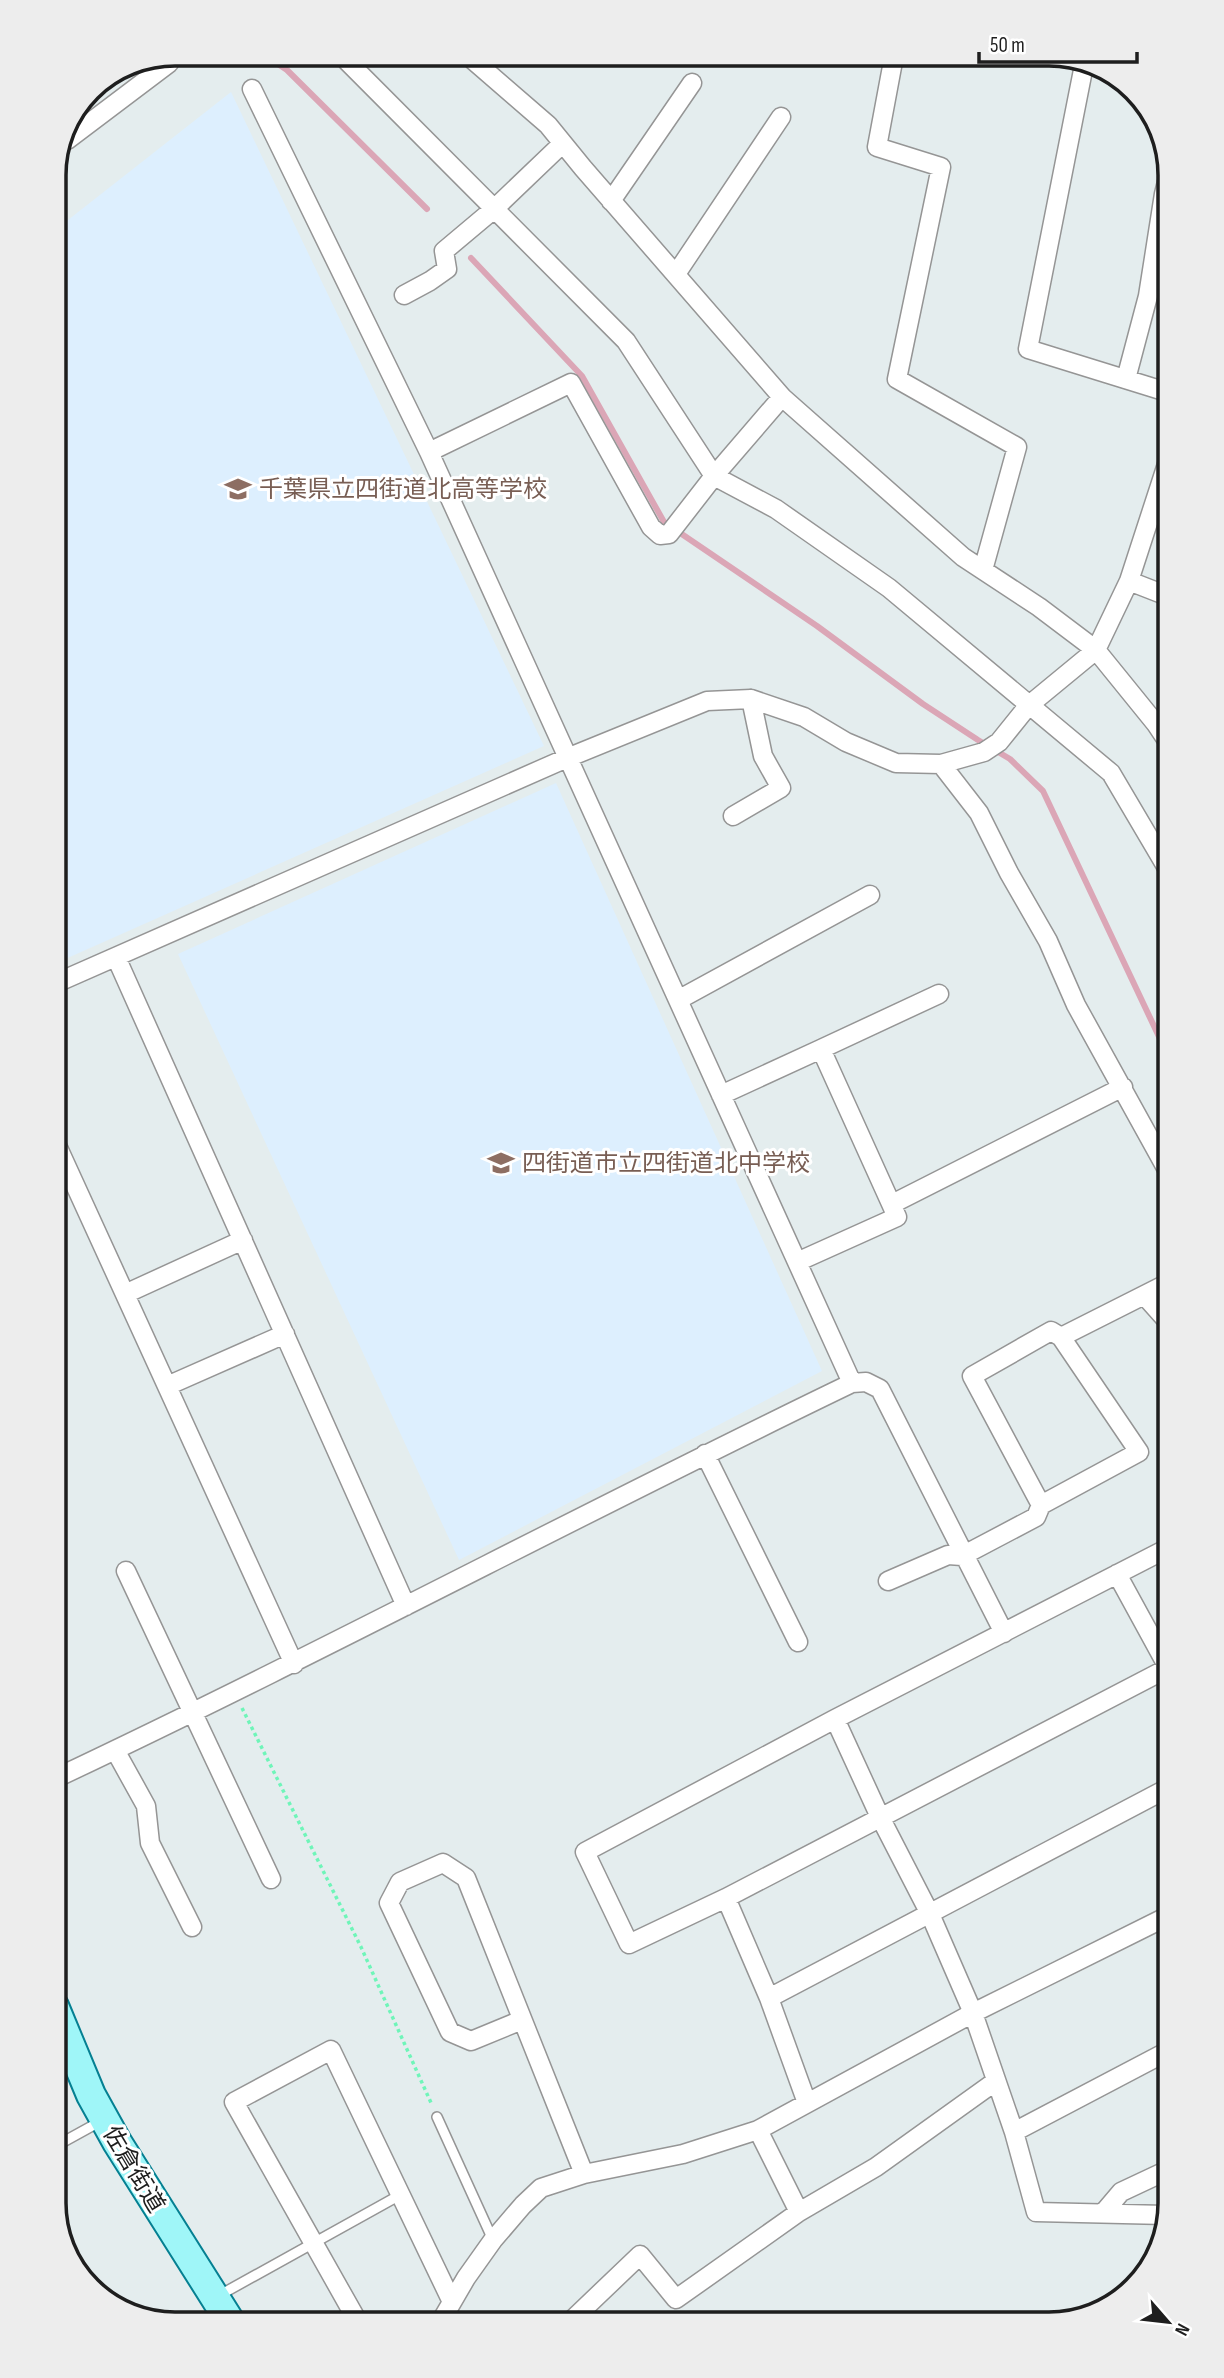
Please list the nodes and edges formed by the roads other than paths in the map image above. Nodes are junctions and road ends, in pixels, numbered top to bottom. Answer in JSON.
{"nodes":[{"id":1,"x":353,"y":67,"type":"edge"},
{"id":2,"x":481,"y":67,"type":"edge"},
{"id":3,"x":892,"y":67,"type":"edge"},
{"id":4,"x":162,"y":68,"type":"edge"},
{"id":5,"x":1083,"y":72,"type":"edge"},
{"id":6,"x":692,"y":83,"type":"dead end"},
{"id":7,"x":252,"y":89,"type":"dead end"},
{"id":8,"x":781,"y":117,"type":"dead end"},
{"id":9,"x":75,"y":134,"type":"edge"},
{"id":10,"x":562,"y":144,"type":"junction"},
{"id":11,"x":611,"y":201,"type":"junction"},
{"id":12,"x":494,"y":209,"type":"junction"},
{"id":13,"x":1158,"y":232,"type":"edge"},
{"id":14,"x":676,"y":274,"type":"junction"},
{"id":15,"x":404,"y":295,"type":"dead end"},
{"id":16,"x":1126,"y":379,"type":"junction"},
{"id":17,"x":1158,"y":389,"type":"edge"},
{"id":18,"x":782,"y":397,"type":"junction"},
{"id":19,"x":429,"y":452,"type":"junction"},
{"id":20,"x":714,"y":476,"type":"junction"},
{"id":21,"x":1158,"y":494,"type":"edge"},
{"id":22,"x":983,"y":570,"type":"junction"},
{"id":23,"x":1129,"y":581,"type":"junction"},
{"id":24,"x":1158,"y":592,"type":"edge"},
{"id":25,"x":1096,"y":650,"type":"junction"},
{"id":26,"x":751,"y":699,"type":"junction"},
{"id":27,"x":1028,"y":706,"type":"junction"},
{"id":28,"x":1158,"y":727,"type":"edge"},
{"id":29,"x":567,"y":758,"type":"junction"},
{"id":30,"x":941,"y":764,"type":"junction"},
{"id":31,"x":733,"y":816,"type":"dead end"},
{"id":32,"x":1158,"y":853,"type":"edge"},
{"id":33,"x":870,"y":895,"type":"dead end"},
{"id":34,"x":116,"y":957,"type":"junction"},
{"id":35,"x":67,"y":978,"type":"edge"},
{"id":36,"x":939,"y":994,"type":"dead end"},
{"id":37,"x":678,"y":1000,"type":"junction"},
{"id":38,"x":821,"y":1049,"type":"junction"},
{"id":39,"x":1123,"y":1087,"type":"junction"},
{"id":40,"x":722,"y":1096,"type":"junction"},
{"id":41,"x":1158,"y":1153,"type":"edge"},
{"id":42,"x":67,"y":1167,"type":"edge"},
{"id":43,"x":892,"y":1204,"type":"junction"},
{"id":44,"x":243,"y":1240,"type":"junction"},
{"id":45,"x":797,"y":1262,"type":"junction"},
{"id":46,"x":1158,"y":1289,"type":"edge"},
{"id":47,"x":125,"y":1294,"type":"junction"},
{"id":48,"x":1145,"y":1296,"type":"junction"},
{"id":49,"x":1158,"y":1311,"type":"edge"},
{"id":50,"x":285,"y":1334,"type":"junction"},
{"id":51,"x":1061,"y":1336,"type":"junction"},
{"id":52,"x":852,"y":1383,"type":"junction"},
{"id":53,"x":167,"y":1387,"type":"junction"},
{"id":54,"x":705,"y":1454,"type":"junction"},
{"id":55,"x":1041,"y":1505,"type":"junction"},
{"id":56,"x":1158,"y":1553,"type":"edge"},
{"id":57,"x":962,"y":1556,"type":"junction"},
{"id":58,"x":126,"y":1571,"type":"dead end"},
{"id":59,"x":1117,"y":1574,"type":"junction"},
{"id":60,"x":888,"y":1581,"type":"dead end"},
{"id":61,"x":406,"y":1606,"type":"junction"},
{"id":62,"x":1004,"y":1633,"type":"junction"},
{"id":63,"x":798,"y":1642,"type":"dead end"},
{"id":64,"x":1158,"y":1648,"type":"edge"},
{"id":65,"x":293,"y":1664,"type":"junction"},
{"id":66,"x":1158,"y":1674,"type":"edge"},
{"id":67,"x":193,"y":1713,"type":"junction"},
{"id":68,"x":835,"y":1719,"type":"junction"},
{"id":69,"x":115,"y":1750,"type":"junction"},
{"id":70,"x":67,"y":1773,"type":"edge"},
{"id":71,"x":1158,"y":1793,"type":"edge"},
{"id":72,"x":880,"y":1817,"type":"junction"},
{"id":73,"x":271,"y":1879,"type":"dead end"},
{"id":74,"x":726,"y":1898,"type":"junction"},
{"id":75,"x":930,"y":1914,"type":"junction"},
{"id":76,"x":1158,"y":1921,"type":"edge"},
{"id":77,"x":192,"y":1927,"type":"dead end"},
{"id":78,"x":769,"y":1998,"type":"junction"},
{"id":79,"x":973,"y":2013,"type":"junction"},
{"id":80,"x":522,"y":2020,"type":"junction"},
{"id":81,"x":67,"y":2038,"type":"edge"},
{"id":82,"x":1158,"y":2056,"type":"edge"},
{"id":83,"x":996,"y":2081,"type":"junction"},
{"id":84,"x":807,"y":2103,"type":"junction"},
{"id":85,"x":437,"y":2117,"type":"road end"},
{"id":86,"x":104,"y":2119,"type":"junction"},
{"id":87,"x":758,"y":2130,"type":"junction"},
{"id":88,"x":1014,"y":2132,"type":"junction"},
{"id":89,"x":67,"y":2140,"type":"edge"},
{"id":90,"x":584,"y":2174,"type":"junction"},
{"id":91,"x":1158,"y":2175,"type":"edge"},
{"id":92,"x":400,"y":2195,"type":"junction"},
{"id":93,"x":799,"y":2212,"type":"junction"},
{"id":94,"x":1104,"y":2212,"type":"junction"},
{"id":95,"x":1157,"y":2215,"type":"edge"},
{"id":96,"x":493,"y":2240,"type":"junction"},
{"id":97,"x":313,"y":2242,"type":"junction"},
{"id":98,"x":214,"y":2298,"type":"junction"},
{"id":99,"x":223,"y":2311,"type":"edge"},
{"id":100,"x":352,"y":2311,"type":"edge"},
{"id":101,"x":447,"y":2311,"type":"edge"},
{"id":102,"x":450,"y":2311,"type":"edge"},
{"id":103,"x":581,"y":2311,"type":"edge"}],
"edges":[{"from":1,"to":12,"type":"street"},
{"from":2,"to":10,"type":"street"},
{"from":3,"to":22,"type":"street"},
{"from":4,"to":9,"type":"street"},
{"from":5,"to":16,"type":"street"},
{"from":6,"to":11,"type":"street"},
{"from":7,"to":19,"type":"street"},
{"from":8,"to":14,"type":"street"},
{"from":10,"to":11,"type":"street"},
{"from":10,"to":12,"type":"street"},
{"from":11,"to":14,"type":"street"},
{"from":12,"to":15,"type":"street"},
{"from":12,"to":20,"type":"street"},
{"from":13,"to":16,"type":"street"},
{"from":14,"to":18,"type":"street"},
{"from":16,"to":17,"type":"street"},
{"from":18,"to":20,"type":"street"},
{"from":18,"to":22,"type":"street"},
{"from":19,"to":20,"type":"street"},
{"from":19,"to":29,"type":"street"},
{"from":20,"to":27,"type":"street"},
{"from":21,"to":23,"type":"street"},
{"from":22,"to":25,"type":"street"},
{"from":23,"to":24,"type":"street"},
{"from":23,"to":25,"type":"street"},
{"from":25,"to":27,"type":"street"},
{"from":25,"to":28,"type":"street"},
{"from":26,"to":29,"type":"street"},
{"from":26,"to":30,"type":"street"},
{"from":26,"to":31,"type":"street"},
{"from":27,"to":30,"type":"street"},
{"from":27,"to":32,"type":"street"},
{"from":29,"to":34,"type":"street"},
{"from":29,"to":37,"type":"street"},
{"from":30,"to":39,"type":"street"},
{"from":33,"to":37,"type":"street"},
{"from":34,"to":35,"type":"street"},
{"from":34,"to":44,"type":"street"},
{"from":36,"to":38,"type":"street"},
{"from":37,"to":40,"type":"street"},
{"from":38,"to":40,"type":"street"},
{"from":38,"to":43,"type":"street"},
{"from":39,"to":41,"type":"street"},
{"from":39,"to":43,"type":"street"},
{"from":40,"to":45,"type":"street"},
{"from":42,"to":47,"type":"street"},
{"from":43,"to":45,"type":"street"},
{"from":44,"to":47,"type":"street"},
{"from":44,"to":50,"type":"street"},
{"from":45,"to":52,"type":"street"},
{"from":46,"to":48,"type":"street"},
{"from":47,"to":53,"type":"street"},
{"from":48,"to":49,"type":"street"},
{"from":48,"to":51,"type":"street"},
{"from":50,"to":53,"type":"street"},
{"from":50,"to":61,"type":"street"},
{"from":51,"to":55,"type":"street"},
{"from":51,"to":55,"type":"street"},
{"from":52,"to":54,"type":"street"},
{"from":52,"to":57,"type":"street"},
{"from":53,"to":65,"type":"street"},
{"from":54,"to":61,"type":"street"},
{"from":54,"to":63,"type":"street"},
{"from":55,"to":57,"type":"street"},
{"from":56,"to":59,"type":"street"},
{"from":57,"to":60,"type":"street"},
{"from":57,"to":62,"type":"street"},
{"from":58,"to":67,"type":"street"},
{"from":59,"to":62,"type":"street"},
{"from":59,"to":64,"type":"street"},
{"from":61,"to":65,"type":"street"},
{"from":62,"to":68,"type":"street"},
{"from":65,"to":67,"type":"street"},
{"from":66,"to":72,"type":"street"},
{"from":67,"to":69,"type":"street"},
{"from":67,"to":73,"type":"street"},
{"from":68,"to":72,"type":"street"},
{"from":68,"to":74,"type":"street"},
{"from":69,"to":70,"type":"street"},
{"from":69,"to":77,"type":"street"},
{"from":71,"to":75,"type":"street"},
{"from":72,"to":74,"type":"street"},
{"from":72,"to":75,"type":"street"},
{"from":74,"to":78,"type":"street"},
{"from":75,"to":78,"type":"street"},
{"from":75,"to":79,"type":"street"},
{"from":76,"to":79,"type":"street"},
{"from":78,"to":84,"type":"street"},
{"from":79,"to":83,"type":"street"},
{"from":79,"to":84,"type":"street"},
{"from":80,"to":80,"type":"street"},
{"from":80,"to":90,"type":"street"},
{"from":81,"to":86,"type":"main road","name":"佐倉街道"},
{"from":82,"to":88,"type":"street"},
{"from":83,"to":88,"type":"street"},
{"from":83,"to":93,"type":"street"},
{"from":84,"to":87,"type":"street"},
{"from":85,"to":96,"type":"lane"},
{"from":86,"to":89,"type":"lane"},
{"from":86,"to":98,"type":"main road","name":"佐倉街道"},
{"from":87,"to":90,"type":"street"},
{"from":87,"to":93,"type":"street"},
{"from":88,"to":94,"type":"street"},
{"from":90,"to":96,"type":"street"},
{"from":91,"to":94,"type":"street"},
{"from":92,"to":97,"type":"lane"},
{"from":92,"to":97,"type":"street"},
{"from":92,"to":101,"type":"street"},
{"from":93,"to":103,"type":"street"},
{"from":94,"to":95,"type":"street"},
{"from":96,"to":102,"type":"street"},
{"from":97,"to":98,"type":"lane"},
{"from":97,"to":100,"type":"street"},
{"from":98,"to":99,"type":"main road","name":"佐倉街道"}]}
